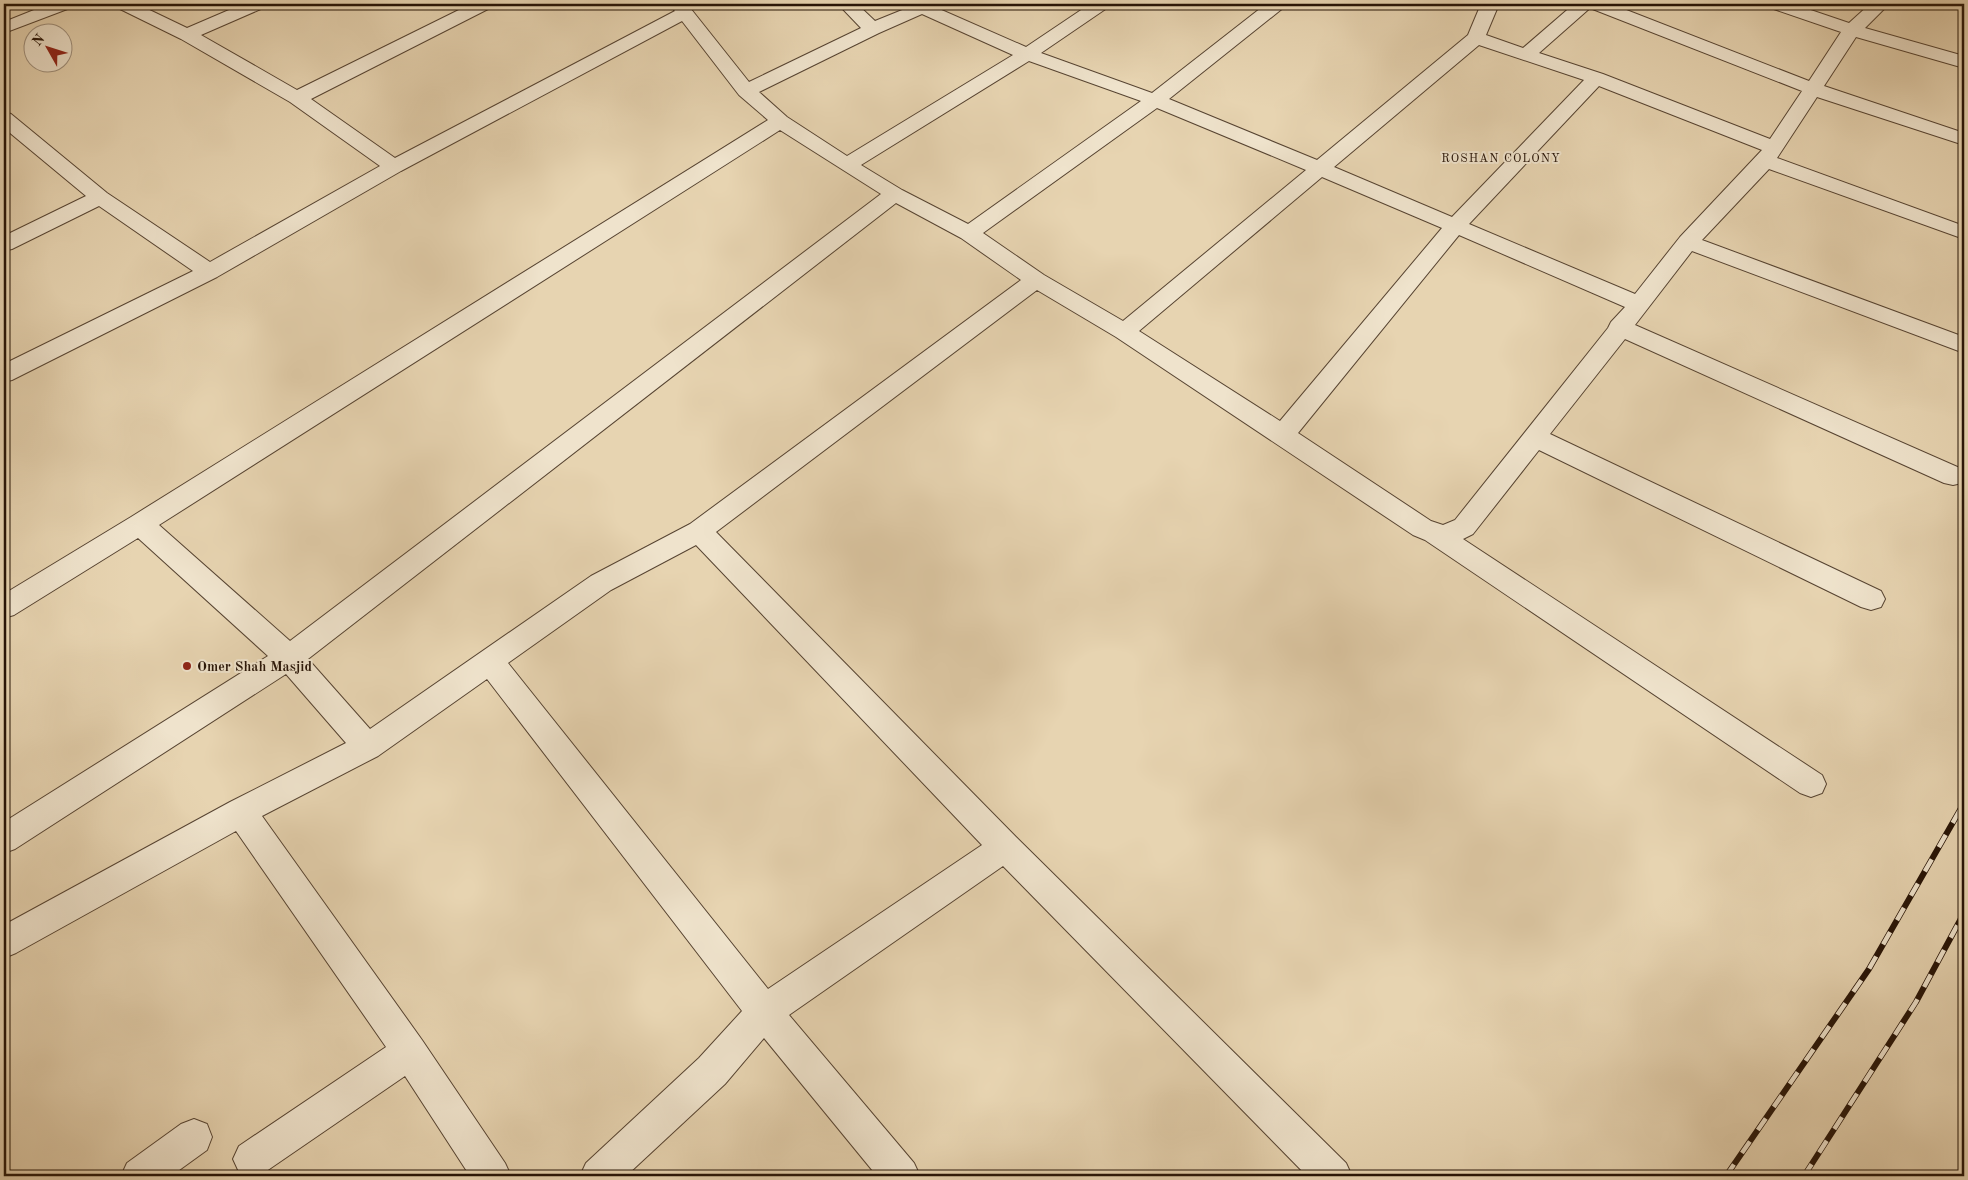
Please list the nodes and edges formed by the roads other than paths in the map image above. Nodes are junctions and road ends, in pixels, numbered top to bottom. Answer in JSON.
{"nodes":[{"id":1,"x":64,"y":4,"type":"edge"},
{"id":2,"x":124,"y":4,"type":"edge"},
{"id":3,"x":257,"y":4,"type":"edge"},
{"id":4,"x":484,"y":4,"type":"edge"},
{"id":5,"x":847,"y":4,"type":"edge"},
{"id":6,"x":1101,"y":4,"type":"edge"},
{"id":7,"x":1277,"y":4,"type":"edge"},
{"id":8,"x":1490,"y":4,"type":"edge"},
{"id":9,"x":1584,"y":4,"type":"edge"},
{"id":10,"x":1596,"y":4,"type":"edge"},
{"id":11,"x":1777,"y":4,"type":"edge"},
{"id":12,"x":1880,"y":4,"type":"edge"},
{"id":13,"x":926,"y":6,"type":"edge"},
{"id":14,"x":681,"y":8,"type":"edge"},
{"id":15,"x":4,"y":28,"type":"edge"},
{"id":16,"x":873,"y":29,"type":"junction"},
{"id":17,"x":1852,"y":30,"type":"junction"},
{"id":18,"x":187,"y":35,"type":"junction"},
{"id":19,"x":1476,"y":38,"type":"junction"},
{"id":20,"x":1027,"y":54,"type":"junction"},
{"id":21,"x":1526,"y":54,"type":"junction"},
{"id":22,"x":1964,"y":62,"type":"edge"},
{"id":23,"x":1596,"y":78,"type":"junction"},
{"id":24,"x":1813,"y":89,"type":"junction"},
{"id":25,"x":746,"y":91,"type":"junction"},
{"id":26,"x":297,"y":98,"type":"junction"},
{"id":27,"x":1155,"y":100,"type":"junction"},
{"id":28,"x":4,"y":118,"type":"edge"},
{"id":29,"x":780,"y":121,"type":"junction"},
{"id":30,"x":1964,"y":139,"type":"edge"},
{"id":31,"x":1769,"y":154,"type":"junction"},
{"id":32,"x":847,"y":165,"type":"junction"},
{"id":33,"x":394,"y":167,"type":"junction"},
{"id":34,"x":1320,"y":168,"type":"junction"},
{"id":35,"x":895,"y":194,"type":"junction"},
{"id":36,"x":100,"y":198,"type":"junction"},
{"id":37,"x":1455,"y":226,"type":"junction"},
{"id":38,"x":1964,"y":232,"type":"edge"},
{"id":39,"x":969,"y":233,"type":"junction"},
{"id":40,"x":1688,"y":242,"type":"junction"},
{"id":41,"x":4,"y":244,"type":"edge"},
{"id":42,"x":209,"y":272,"type":"junction"},
{"id":43,"x":1036,"y":280,"type":"junction"},
{"id":44,"x":1639,"y":304,"type":"junction"},
{"id":45,"x":1619,"y":327,"type":"junction"},
{"id":46,"x":1124,"y":332,"type":"junction"},
{"id":47,"x":1964,"y":345,"type":"edge"},
{"id":48,"x":4,"y":374,"type":"edge"},
{"id":49,"x":1284,"y":434,"type":"junction"},
{"id":50,"x":1534,"y":436,"type":"junction"},
{"id":51,"x":1953,"y":476,"type":"dead end"},
{"id":52,"x":140,"y":524,"type":"junction"},
{"id":53,"x":699,"y":531,"type":"junction"},
{"id":54,"x":1435,"y":534,"type":"junction"},
{"id":55,"x":1871,"y":599,"type":"dead end"},
{"id":56,"x":4,"y":607,"type":"edge"},
{"id":57,"x":289,"y":657,"type":"junction"},
{"id":58,"x":489,"y":660,"type":"junction"},
{"id":59,"x":367,"y":747,"type":"junction"},
{"id":60,"x":1811,"y":784,"type":"dead end"},
{"id":61,"x":241,"y":812,"type":"junction"},
{"id":62,"x":4,"y":839,"type":"edge"},
{"id":63,"x":1005,"y":847,"type":"junction"},
{"id":64,"x":4,"y":942,"type":"edge"},
{"id":65,"x":764,"y":1012,"type":"junction"},
{"id":66,"x":410,"y":1052,"type":"junction"},
{"id":67,"x":194,"y":1137,"type":"dead end"},
{"id":68,"x":252,"y":1159,"type":"dead end"},
{"id":69,"x":140,"y":1176,"type":"edge"},
{"id":70,"x":492,"y":1176,"type":"edge"},
{"id":71,"x":599,"y":1176,"type":"edge"},
{"id":72,"x":901,"y":1176,"type":"edge"},
{"id":73,"x":1333,"y":1176,"type":"edge"}],
"edges":[{"from":1,"to":15,"type":"street"},
{"from":2,"to":18,"type":"street"},
{"from":3,"to":18,"type":"street"},
{"from":4,"to":26,"type":"street"},
{"from":5,"to":16,"type":"street"},
{"from":6,"to":20,"type":"street"},
{"from":7,"to":27,"type":"street"},
{"from":8,"to":19,"type":"street"},
{"from":9,"to":21,"type":"street"},
{"from":10,"to":24,"type":"street"},
{"from":11,"to":17,"type":"street"},
{"from":12,"to":17,"type":"street"},
{"from":13,"to":16,"type":"street"},
{"from":13,"to":20,"type":"street"},
{"from":14,"to":25,"type":"street"},
{"from":14,"to":33,"type":"street"},
{"from":16,"to":25,"type":"street"},
{"from":17,"to":22,"type":"street"},
{"from":17,"to":24,"type":"street"},
{"from":18,"to":26,"type":"street"},
{"from":19,"to":21,"type":"street"},
{"from":19,"to":34,"type":"street"},
{"from":20,"to":27,"type":"street"},
{"from":20,"to":32,"type":"street"},
{"from":21,"to":23,"type":"street"},
{"from":23,"to":31,"type":"street"},
{"from":23,"to":37,"type":"street"},
{"from":24,"to":30,"type":"street"},
{"from":24,"to":31,"type":"street"},
{"from":25,"to":29,"type":"street"},
{"from":26,"to":33,"type":"street"},
{"from":27,"to":34,"type":"street"},
{"from":27,"to":39,"type":"street"},
{"from":28,"to":36,"type":"street"},
{"from":29,"to":32,"type":"street"},
{"from":29,"to":52,"type":"street"},
{"from":31,"to":38,"type":"street"},
{"from":31,"to":40,"type":"street"},
{"from":32,"to":35,"type":"street"},
{"from":33,"to":42,"type":"street"},
{"from":34,"to":37,"type":"street"},
{"from":34,"to":46,"type":"street"},
{"from":35,"to":39,"type":"street"},
{"from":35,"to":57,"type":"street"},
{"from":36,"to":41,"type":"street"},
{"from":36,"to":42,"type":"street"},
{"from":37,"to":44,"type":"street"},
{"from":37,"to":49,"type":"street"},
{"from":39,"to":43,"type":"street"},
{"from":40,"to":44,"type":"street"},
{"from":40,"to":47,"type":"street"},
{"from":42,"to":48,"type":"street"},
{"from":43,"to":46,"type":"street"},
{"from":43,"to":53,"type":"street"},
{"from":44,"to":45,"type":"street"},
{"from":45,"to":50,"type":"street"},
{"from":45,"to":51,"type":"street"},
{"from":46,"to":49,"type":"street"},
{"from":49,"to":54,"type":"street"},
{"from":50,"to":54,"type":"street"},
{"from":50,"to":55,"type":"street"},
{"from":52,"to":56,"type":"street"},
{"from":52,"to":57,"type":"street"},
{"from":53,"to":58,"type":"street"},
{"from":53,"to":63,"type":"street"},
{"from":54,"to":60,"type":"street"},
{"from":57,"to":59,"type":"street"},
{"from":57,"to":62,"type":"street"},
{"from":58,"to":59,"type":"street"},
{"from":58,"to":65,"type":"street"},
{"from":59,"to":61,"type":"street"},
{"from":61,"to":64,"type":"street"},
{"from":61,"to":66,"type":"street"},
{"from":63,"to":65,"type":"street"},
{"from":63,"to":73,"type":"street"},
{"from":65,"to":71,"type":"street"},
{"from":65,"to":72,"type":"street"},
{"from":66,"to":68,"type":"street"},
{"from":66,"to":70,"type":"street"},
{"from":67,"to":69,"type":"street"}]}
